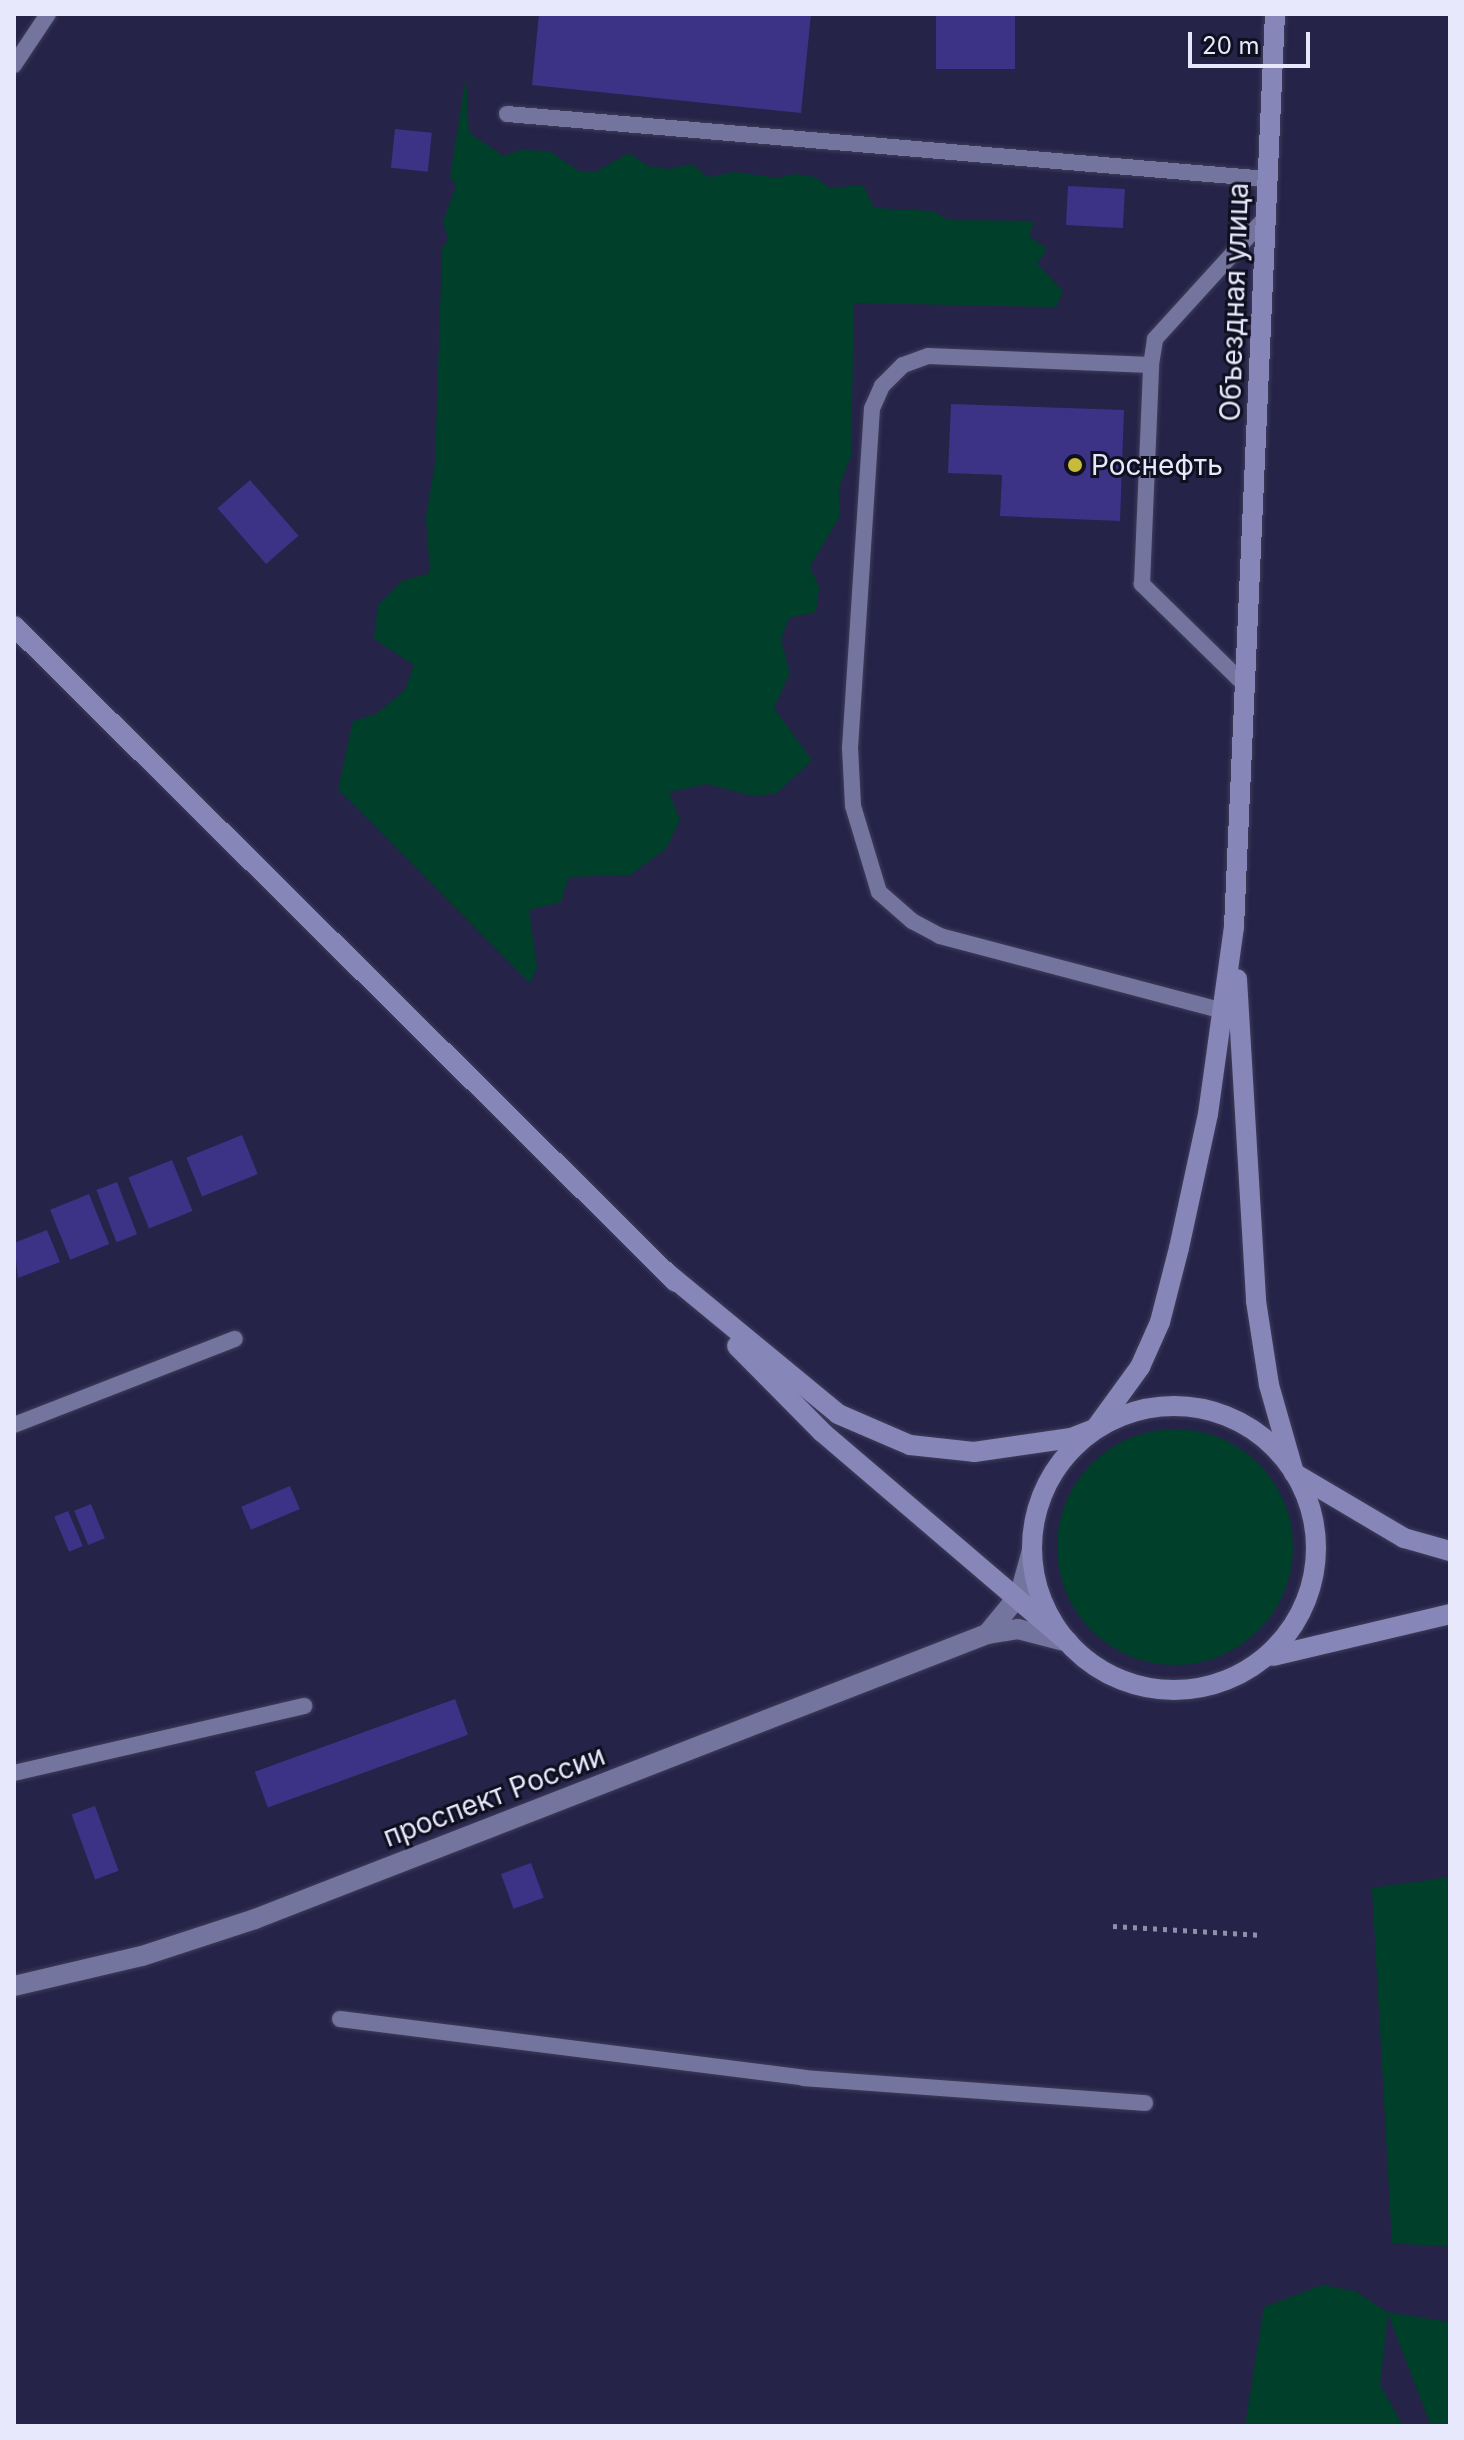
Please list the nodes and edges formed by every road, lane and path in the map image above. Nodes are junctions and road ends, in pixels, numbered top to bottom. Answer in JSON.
{"nodes":[{"id":1,"x":48,"y":14,"type":"edge"},
{"id":2,"x":1275,"y":14,"type":"edge"},
{"id":3,"x":14,"y":65,"type":"edge"},
{"id":4,"x":507,"y":114,"type":"dead end"},
{"id":5,"x":1267,"y":179,"type":"junction"},
{"id":6,"x":1266,"y":217,"type":"junction"},
{"id":7,"x":1151,"y":365,"type":"junction"},
{"id":8,"x":14,"y":626,"type":"edge"},
{"id":9,"x":1246,"y":686,"type":"junction"},
{"id":10,"x":1234,"y":927,"type":"junction"},
{"id":11,"x":1224,"y":1011,"type":"junction"},
{"id":12,"x":666,"y":1272,"type":"junction"},
{"id":13,"x":235,"y":1339,"type":"dead end"},
{"id":14,"x":14,"y":1425,"type":"edge"},
{"id":15,"x":1095,"y":1429,"type":"junction"},
{"id":16,"x":1294,"y":1473,"type":"junction"},
{"id":17,"x":1032,"y":1550,"type":"junction"},
{"id":18,"x":1450,"y":1551,"type":"edge"},
{"id":19,"x":1018,"y":1597,"type":"junction"},
{"id":20,"x":1450,"y":1614,"type":"edge"},
{"id":21,"x":987,"y":1634,"type":"junction"},
{"id":22,"x":1068,"y":1642,"type":"junction"},
{"id":23,"x":1273,"y":1656,"type":"junction"},
{"id":24,"x":304,"y":1706,"type":"dead end"},
{"id":25,"x":14,"y":1773,"type":"edge"},
{"id":26,"x":1113,"y":1926,"type":"dead end"},
{"id":27,"x":1263,"y":1935,"type":"dead end"},
{"id":28,"x":14,"y":1986,"type":"edge"},
{"id":29,"x":340,"y":2019,"type":"dead end"},
{"id":30,"x":1145,"y":2103,"type":"dead end"}],
"edges":[{"from":1,"to":3,"type":"lane"},
{"from":2,"to":5,"type":"street","name":"Объездная улица"},
{"from":4,"to":5,"type":"lane"},
{"from":5,"to":6,"type":"street","name":"Объездная улица"},
{"from":6,"to":7,"type":"lane"},
{"from":6,"to":9,"type":"street","name":"Объездная улица"},
{"from":7,"to":9,"type":"lane"},
{"from":7,"to":11,"type":"lane"},
{"from":8,"to":12,"type":"street"},
{"from":9,"to":10,"type":"street","name":"Объездная улица"},
{"from":10,"to":11,"type":"street"},
{"from":10,"to":16,"type":"street"},
{"from":11,"to":15,"type":"street"},
{"from":12,"to":15,"type":"street"},
{"from":12,"to":19,"type":"street"},
{"from":13,"to":14,"type":"lane"},
{"from":15,"to":16,"type":"street"},
{"from":15,"to":17,"type":"street"},
{"from":16,"to":18,"type":"street"},
{"from":16,"to":23,"type":"street"},
{"from":17,"to":19,"type":"street"},
{"from":17,"to":22,"type":"street"},
{"from":19,"to":21,"type":"street"},
{"from":19,"to":22,"type":"street"},
{"from":20,"to":23,"type":"street"},
{"from":21,"to":22,"type":"street"},
{"from":21,"to":28,"type":"street","name":"проспект России"},
{"from":22,"to":23,"type":"street"},
{"from":24,"to":25,"type":"lane"},
{"from":26,"to":27,"type":"path"},
{"from":29,"to":30,"type":"lane"}]}
